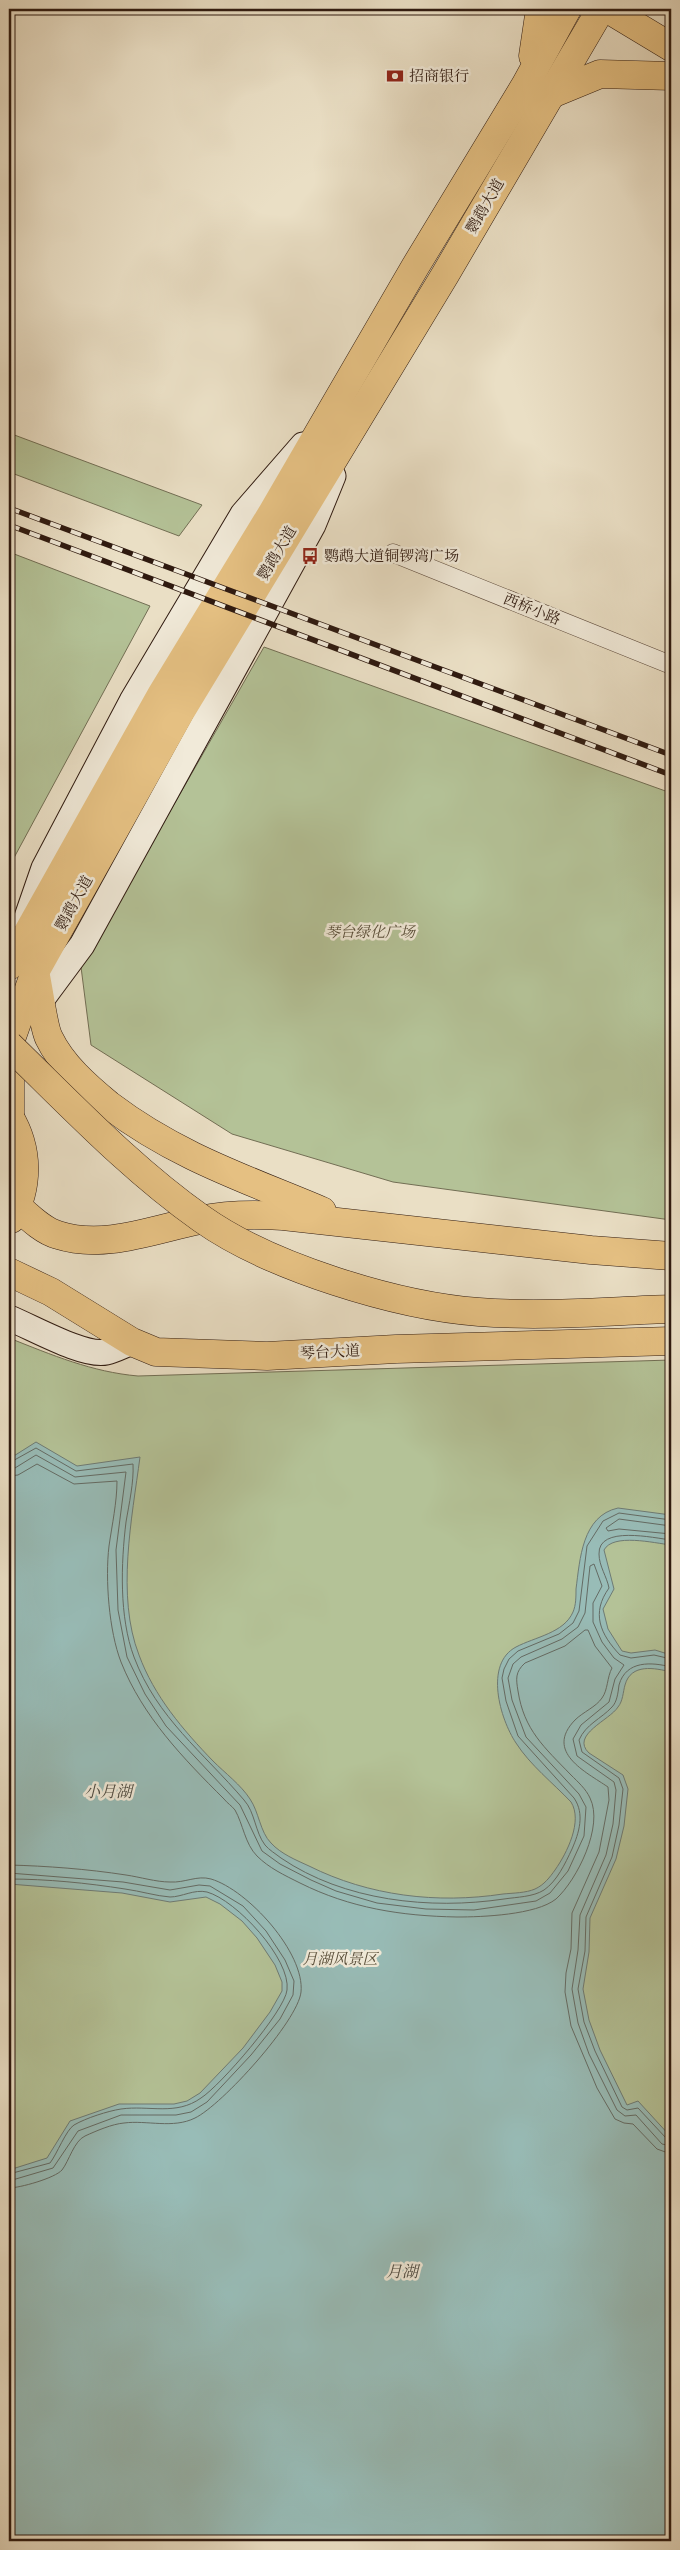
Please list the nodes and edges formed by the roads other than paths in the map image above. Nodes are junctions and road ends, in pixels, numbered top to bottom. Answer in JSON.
{"nodes":[{"id":1,"x":540,"y":9,"type":"edge"},
{"id":2,"x":567,"y":9,"type":"edge"},
{"id":3,"x":600,"y":9,"type":"edge"},
{"id":4,"x":608,"y":9,"type":"edge"},
{"id":5,"x":671,"y":47,"type":"edge"},
{"id":6,"x":671,"y":76,"type":"edge"},
{"id":7,"x":538,"y":90,"type":"junction"},
{"id":8,"x":343,"y":417,"type":"junction"},
{"id":9,"x":393,"y":553,"type":"dead end"},
{"id":10,"x":671,"y":665,"type":"edge"},
{"id":11,"x":19,"y":967,"type":"edge"},
{"id":12,"x":42,"y":999,"type":"junction"},
{"id":13,"x":9,"y":1045,"type":"edge"},
{"id":14,"x":9,"y":1117,"type":"edge"},
{"id":15,"x":14,"y":1213,"type":"edge"},
{"id":16,"x":355,"y":1225,"type":"junction"},
{"id":17,"x":671,"y":1256,"type":"edge"},
{"id":18,"x":9,"y":1272,"type":"edge"},
{"id":19,"x":671,"y":1309,"type":"edge"},
{"id":20,"x":9,"y":1318,"type":"edge"},
{"id":21,"x":671,"y":1341,"type":"edge"},
{"id":22,"x":132,"y":1342,"type":"junction"}],
"edges":[{"from":1,"to":7,"type":"main road"},
{"from":2,"to":7,"type":"main road","name":"鹦鹉大道"},
{"from":3,"to":7,"type":"main road","name":"鹦鹉大道"},
{"from":4,"to":5,"type":"main road"},
{"from":6,"to":7,"type":"main road"},
{"from":7,"to":8,"type":"main road","name":"鹦鹉大道"},
{"from":8,"to":11,"type":"main road","name":"鹦鹉大道"},
{"from":8,"to":11,"type":"main road"},
{"from":8,"to":12,"type":"main road"},
{"from":9,"to":10,"type":"street","name":"西桥小路"},
{"from":11,"to":12,"type":"main road"},
{"from":11,"to":14,"type":"main road","name":"鹦鹉大道"},
{"from":12,"to":16,"type":"main road"},
{"from":13,"to":19,"type":"main road","bridge":true},
{"from":14,"to":15,"type":"main road"},
{"from":15,"to":16,"type":"main road"},
{"from":16,"to":17,"type":"main road"},
{"from":18,"to":22,"type":"main road","name":"琴台大道"},
{"from":20,"to":22,"type":"main road"},
{"from":21,"to":22,"type":"main road","name":"琴台大道"}]}
